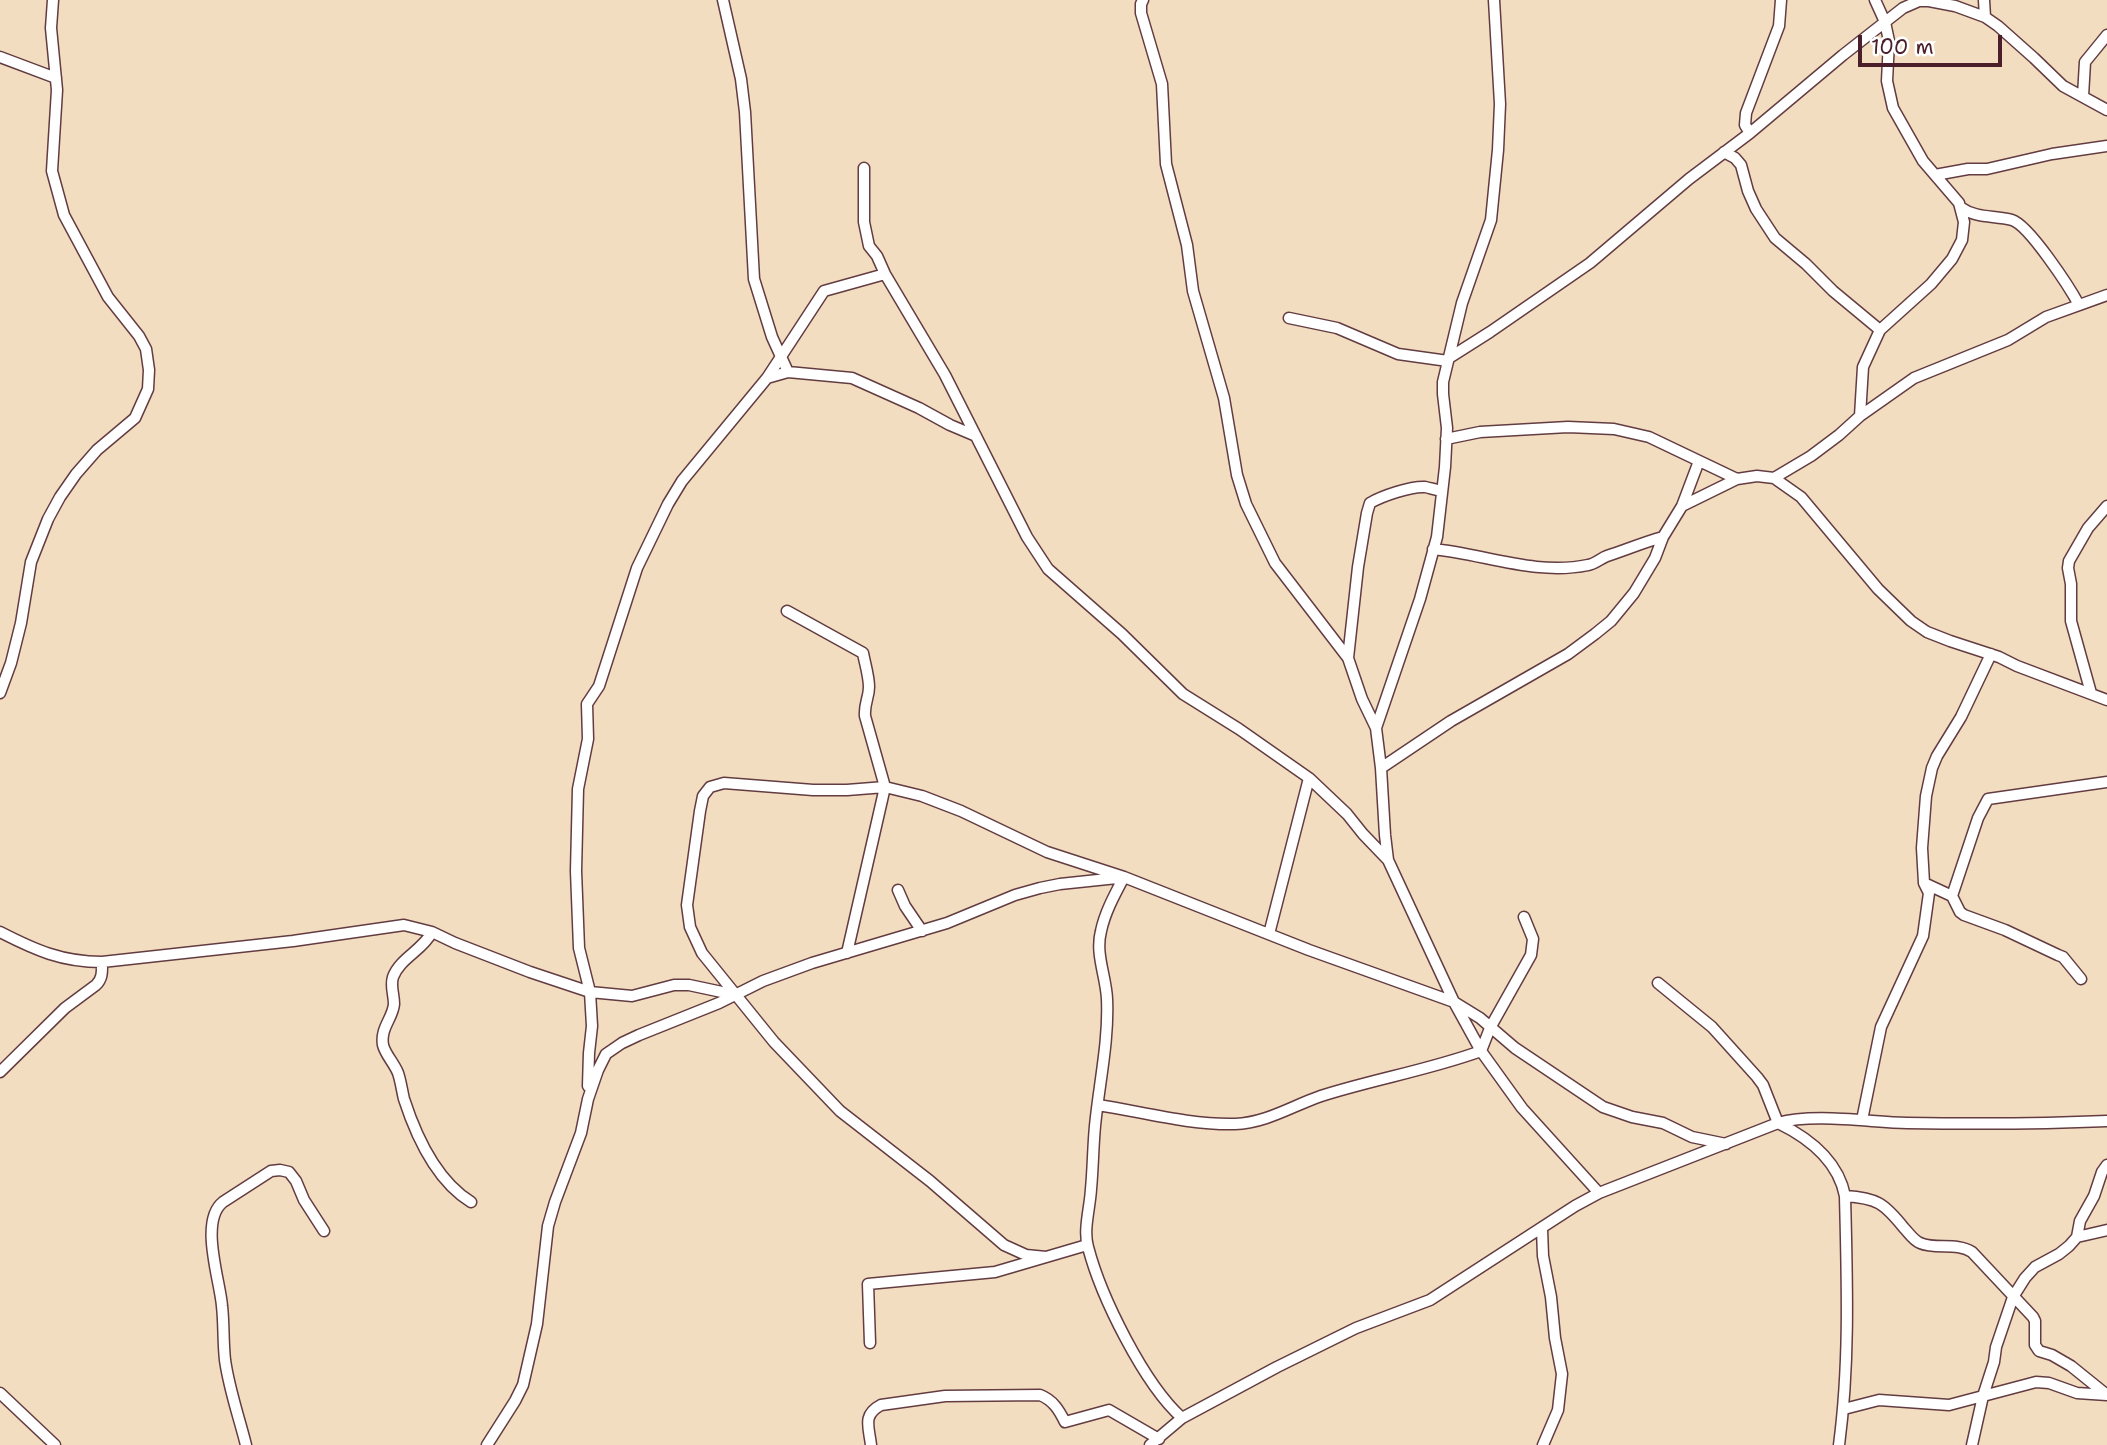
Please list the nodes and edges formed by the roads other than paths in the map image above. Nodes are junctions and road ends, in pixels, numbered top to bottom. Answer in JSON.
{"nodes":[{"id":1,"x":53,"y":0,"type":"edge"},
{"id":2,"x":723,"y":0,"type":"edge"},
{"id":3,"x":1143,"y":0,"type":"edge"},
{"id":4,"x":1494,"y":0,"type":"edge"},
{"id":5,"x":1781,"y":0,"type":"edge"},
{"id":6,"x":1875,"y":0,"type":"edge"},
{"id":7,"x":1919,"y":0,"type":"edge"},
{"id":8,"x":1984,"y":0,"type":"edge"},
{"id":9,"x":1985,"y":17,"type":"junction"},
{"id":10,"x":1885,"y":22,"type":"junction"},
{"id":11,"x":2107,"y":35,"type":"edge"},
{"id":12,"x":0,"y":57,"type":"edge"},
{"id":13,"x":56,"y":78,"type":"junction"},
{"id":14,"x":2083,"y":96,"type":"junction"},
{"id":15,"x":2107,"y":110,"type":"edge"},
{"id":16,"x":1750,"y":133,"type":"junction"},
{"id":17,"x":2107,"y":146,"type":"edge"},
{"id":18,"x":1724,"y":152,"type":"junction"},
{"id":19,"x":864,"y":168,"type":"dead end"},
{"id":20,"x":1935,"y":175,"type":"junction"},
{"id":21,"x":1961,"y":207,"type":"junction"},
{"id":22,"x":885,"y":274,"type":"junction"},
{"id":23,"x":2107,"y":295,"type":"edge"},
{"id":24,"x":2079,"y":305,"type":"junction"},
{"id":25,"x":1289,"y":318,"type":"dead end"},
{"id":26,"x":1880,"y":330,"type":"junction"},
{"id":27,"x":780,"y":358,"type":"junction"},
{"id":28,"x":1449,"y":359,"type":"junction"},
{"id":29,"x":788,"y":372,"type":"junction"},
{"id":30,"x":767,"y":378,"type":"junction"},
{"id":31,"x":1860,"y":416,"type":"junction"},
{"id":32,"x":976,"y":436,"type":"junction"},
{"id":33,"x":1446,"y":439,"type":"junction"},
{"id":34,"x":1699,"y":461,"type":"junction"},
{"id":35,"x":1774,"y":478,"type":"junction"},
{"id":36,"x":1737,"y":479,"type":"junction"},
{"id":37,"x":1442,"y":491,"type":"junction"},
{"id":38,"x":1682,"y":506,"type":"junction"},
{"id":39,"x":2107,"y":506,"type":"edge"},
{"id":40,"x":1663,"y":537,"type":"junction"},
{"id":41,"x":1433,"y":549,"type":"junction"},
{"id":42,"x":787,"y":611,"type":"dead end"},
{"id":43,"x":1991,"y":654,"type":"junction"},
{"id":44,"x":1348,"y":658,"type":"junction"},
{"id":45,"x":0,"y":693,"type":"edge"},
{"id":46,"x":2091,"y":694,"type":"junction"},
{"id":47,"x":2107,"y":700,"type":"edge"},
{"id":48,"x":1376,"y":728,"type":"junction"},
{"id":49,"x":1381,"y":768,"type":"junction"},
{"id":50,"x":1309,"y":778,"type":"junction"},
{"id":51,"x":2107,"y":782,"type":"edge"},
{"id":52,"x":885,"y":787,"type":"junction"},
{"id":53,"x":1388,"y":860,"type":"junction"},
{"id":54,"x":1124,"y":877,"type":"junction"},
{"id":55,"x":1924,"y":883,"type":"junction"},
{"id":56,"x":898,"y":890,"type":"dead end"},
{"id":57,"x":1952,"y":896,"type":"junction"},
{"id":58,"x":1524,"y":917,"type":"dead end"},
{"id":59,"x":922,"y":931,"type":"junction"},
{"id":60,"x":0,"y":932,"type":"edge"},
{"id":61,"x":432,"y":932,"type":"junction"},
{"id":62,"x":1269,"y":934,"type":"junction"},
{"id":63,"x":847,"y":953,"type":"junction"},
{"id":64,"x":102,"y":961,"type":"junction"},
{"id":65,"x":2081,"y":979,"type":"dead end"},
{"id":66,"x":1658,"y":983,"type":"dead end"},
{"id":67,"x":590,"y":992,"type":"junction"},
{"id":68,"x":736,"y":995,"type":"junction"},
{"id":69,"x":1454,"y":1002,"type":"junction"},
{"id":70,"x":1490,"y":1028,"type":"junction"},
{"id":71,"x":1481,"y":1051,"type":"junction"},
{"id":72,"x":0,"y":1072,"type":"edge"},
{"id":73,"x":588,"y":1099,"type":"junction"},
{"id":74,"x":1098,"y":1105,"type":"junction"},
{"id":75,"x":1862,"y":1120,"type":"junction"},
{"id":76,"x":2107,"y":1121,"type":"edge"},
{"id":77,"x":1778,"y":1123,"type":"junction"},
{"id":78,"x":1726,"y":1144,"type":"junction"},
{"id":79,"x":2107,"y":1165,"type":"edge"},
{"id":80,"x":1599,"y":1193,"type":"junction"},
{"id":81,"x":1845,"y":1196,"type":"junction"},
{"id":82,"x":471,"y":1202,"type":"dead end"},
{"id":83,"x":1542,"y":1229,"type":"junction"},
{"id":84,"x":2107,"y":1230,"type":"edge"},
{"id":85,"x":324,"y":1231,"type":"dead end"},
{"id":86,"x":2077,"y":1237,"type":"junction"},
{"id":87,"x":1087,"y":1245,"type":"junction"},
{"id":88,"x":1046,"y":1257,"type":"junction"},
{"id":89,"x":2013,"y":1297,"type":"junction"},
{"id":90,"x":870,"y":1343,"type":"dead end"},
{"id":91,"x":0,"y":1393,"type":"edge"},
{"id":92,"x":2107,"y":1395,"type":"edge"},
{"id":93,"x":1983,"y":1396,"type":"junction"},
{"id":94,"x":1844,"y":1409,"type":"junction"},
{"id":95,"x":1182,"y":1418,"type":"junction"},
{"id":96,"x":1154,"y":1442,"type":"edge"},
{"id":97,"x":55,"y":1445,"type":"edge"},
{"id":98,"x":246,"y":1445,"type":"edge"},
{"id":99,"x":487,"y":1445,"type":"edge"},
{"id":100,"x":872,"y":1445,"type":"edge"},
{"id":101,"x":1543,"y":1445,"type":"edge"},
{"id":102,"x":1839,"y":1445,"type":"edge"},
{"id":103,"x":1972,"y":1445,"type":"edge"}],
"edges":[{"from":1,"to":13,"type":"street"},
{"from":2,"to":27,"type":"street"},
{"from":3,"to":44,"type":"street"},
{"from":4,"to":28,"type":"street"},
{"from":5,"to":16,"type":"street"},
{"from":6,"to":10,"type":"street"},
{"from":7,"to":9,"type":"street"},
{"from":7,"to":10,"type":"street"},
{"from":8,"to":9,"type":"street"},
{"from":9,"to":14,"type":"street"},
{"from":10,"to":16,"type":"street"},
{"from":10,"to":20,"type":"street"},
{"from":11,"to":14,"type":"street"},
{"from":12,"to":13,"type":"street"},
{"from":13,"to":45,"type":"street"},
{"from":14,"to":15,"type":"street"},
{"from":16,"to":18,"type":"street"},
{"from":17,"to":20,"type":"street"},
{"from":18,"to":26,"type":"street"},
{"from":18,"to":28,"type":"street"},
{"from":19,"to":22,"type":"street"},
{"from":20,"to":21,"type":"street"},
{"from":21,"to":24,"type":"street"},
{"from":21,"to":26,"type":"street"},
{"from":22,"to":27,"type":"street"},
{"from":22,"to":32,"type":"street"},
{"from":23,"to":24,"type":"street"},
{"from":24,"to":31,"type":"street"},
{"from":25,"to":28,"type":"street"},
{"from":26,"to":31,"type":"street"},
{"from":27,"to":29,"type":"street"},
{"from":27,"to":30,"type":"street"},
{"from":28,"to":33,"type":"street"},
{"from":29,"to":30,"type":"street"},
{"from":29,"to":32,"type":"street"},
{"from":30,"to":67,"type":"street"},
{"from":31,"to":35,"type":"street"},
{"from":32,"to":50,"type":"street"},
{"from":33,"to":34,"type":"street"},
{"from":33,"to":37,"type":"street"},
{"from":34,"to":36,"type":"street"},
{"from":34,"to":38,"type":"street"},
{"from":35,"to":36,"type":"street"},
{"from":35,"to":43,"type":"street"},
{"from":36,"to":38,"type":"street"},
{"from":37,"to":41,"type":"street"},
{"from":37,"to":44,"type":"street"},
{"from":38,"to":40,"type":"street"},
{"from":39,"to":46,"type":"street"},
{"from":40,"to":41,"type":"street"},
{"from":40,"to":49,"type":"street"},
{"from":41,"to":48,"type":"street"},
{"from":42,"to":52,"type":"street"},
{"from":43,"to":46,"type":"street"},
{"from":43,"to":55,"type":"street"},
{"from":44,"to":48,"type":"street"},
{"from":46,"to":47,"type":"street"},
{"from":48,"to":49,"type":"street"},
{"from":49,"to":53,"type":"street"},
{"from":50,"to":53,"type":"street"},
{"from":50,"to":62,"type":"street"},
{"from":51,"to":57,"type":"street"},
{"from":52,"to":54,"type":"street"},
{"from":52,"to":63,"type":"street"},
{"from":52,"to":68,"type":"street"},
{"from":53,"to":69,"type":"street"},
{"from":54,"to":59,"type":"street"},
{"from":54,"to":62,"type":"street"},
{"from":54,"to":74,"type":"street"},
{"from":55,"to":57,"type":"street"},
{"from":55,"to":75,"type":"street"},
{"from":56,"to":59,"type":"street"},
{"from":57,"to":65,"type":"street"},
{"from":58,"to":70,"type":"street"},
{"from":59,"to":63,"type":"street"},
{"from":60,"to":64,"type":"street"},
{"from":61,"to":64,"type":"street"},
{"from":61,"to":67,"type":"street"},
{"from":61,"to":82,"type":"street"},
{"from":62,"to":69,"type":"street"},
{"from":63,"to":68,"type":"street"},
{"from":64,"to":72,"type":"street"},
{"from":66,"to":77,"type":"street"},
{"from":67,"to":68,"type":"street"},
{"from":67,"to":73,"type":"street"},
{"from":68,"to":73,"type":"street"},
{"from":68,"to":88,"type":"street"},
{"from":69,"to":70,"type":"street"},
{"from":69,"to":71,"type":"street"},
{"from":70,"to":71,"type":"street"},
{"from":70,"to":78,"type":"street"},
{"from":71,"to":74,"type":"street"},
{"from":71,"to":80,"type":"street"},
{"from":73,"to":99,"type":"street"},
{"from":74,"to":87,"type":"street"},
{"from":75,"to":76,"type":"street"},
{"from":75,"to":77,"type":"street"},
{"from":77,"to":78,"type":"street"},
{"from":77,"to":81,"type":"street"},
{"from":78,"to":80,"type":"street"},
{"from":79,"to":86,"type":"street"},
{"from":80,"to":83,"type":"street"},
{"from":81,"to":89,"type":"street"},
{"from":81,"to":94,"type":"street"},
{"from":83,"to":95,"type":"street"},
{"from":83,"to":101,"type":"street"},
{"from":84,"to":86,"type":"street"},
{"from":85,"to":98,"type":"street"},
{"from":86,"to":89,"type":"street"},
{"from":87,"to":88,"type":"street"},
{"from":87,"to":95,"type":"street"},
{"from":88,"to":90,"type":"street"},
{"from":89,"to":92,"type":"street"},
{"from":89,"to":93,"type":"street"},
{"from":91,"to":97,"type":"street"},
{"from":92,"to":93,"type":"street"},
{"from":93,"to":94,"type":"street"},
{"from":93,"to":103,"type":"street"},
{"from":94,"to":102,"type":"street"},
{"from":95,"to":96,"type":"street"},
{"from":96,"to":100,"type":"street"}]}
